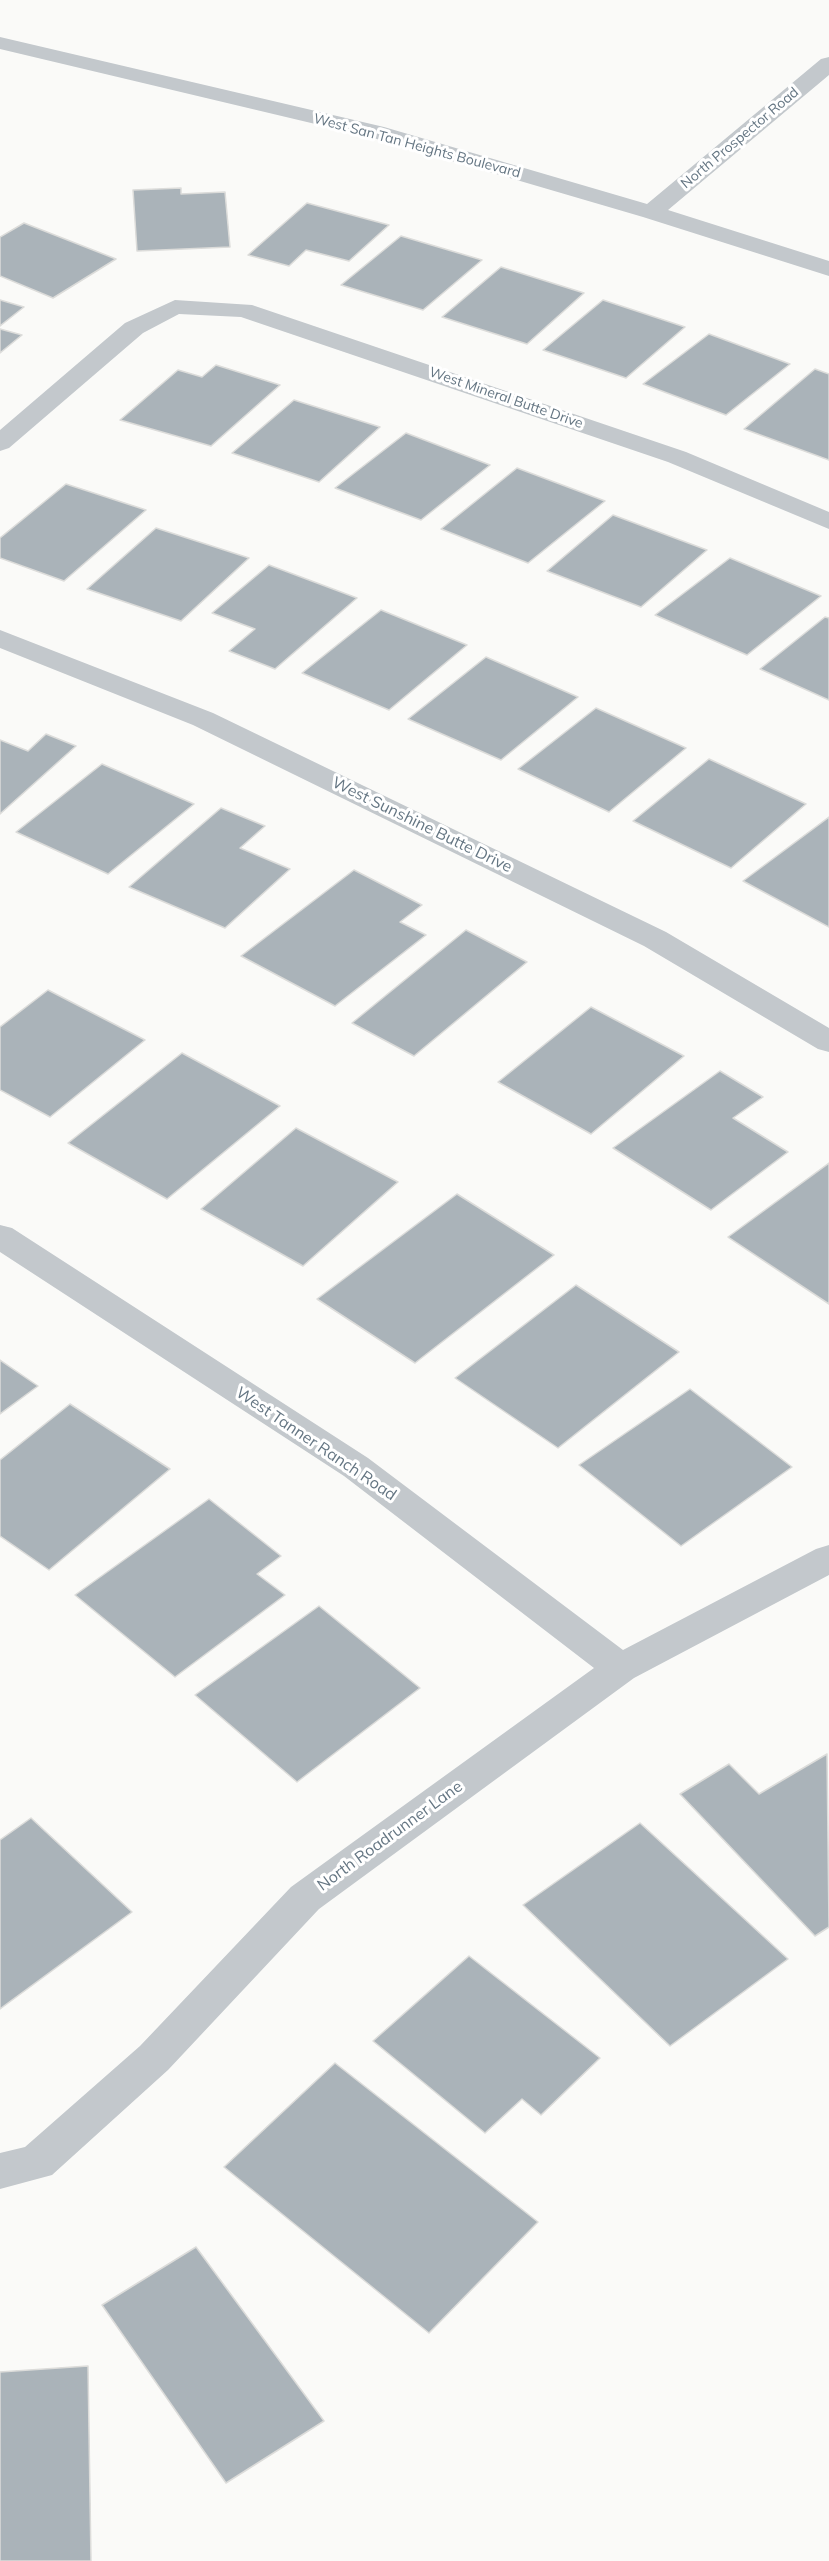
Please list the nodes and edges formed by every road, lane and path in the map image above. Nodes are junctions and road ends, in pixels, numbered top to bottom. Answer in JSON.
{"nodes":[{"id":1,"x":0,"y":43,"type":"edge"},
{"id":2,"x":829,"y":64,"type":"edge"},
{"id":3,"x":651,"y":212,"type":"junction"},
{"id":4,"x":829,"y":268,"type":"edge"},
{"id":5,"x":0,"y":443,"type":"edge"},
{"id":6,"x":829,"y":520,"type":"edge"},
{"id":7,"x":0,"y":638,"type":"edge"},
{"id":8,"x":829,"y":1042,"type":"edge"},
{"id":9,"x":0,"y":1236,"type":"edge"},
{"id":10,"x":829,"y":1559,"type":"edge"},
{"id":11,"x":621,"y":1668,"type":"junction"},
{"id":12,"x":0,"y":2171,"type":"edge"}],
"edges":[{"from":1,"to":3,"type":"street","name":"West San Tan Heights Boulevard"},
{"from":2,"to":3,"type":"street","name":"North Prospector Road"},
{"from":3,"to":4,"type":"street","name":"West San Tan Heights Boulevard"},
{"from":5,"to":6,"type":"street","name":"West Mineral Butte Drive"},
{"from":7,"to":8,"type":"street","name":"West Sunshine Butte Drive"},
{"from":9,"to":11,"type":"street","name":"West Tanner Ranch Road"},
{"from":10,"to":11,"type":"street","name":"North Roadrunner Lane"},
{"from":11,"to":12,"type":"street","name":"North Roadrunner Lane"}]}
